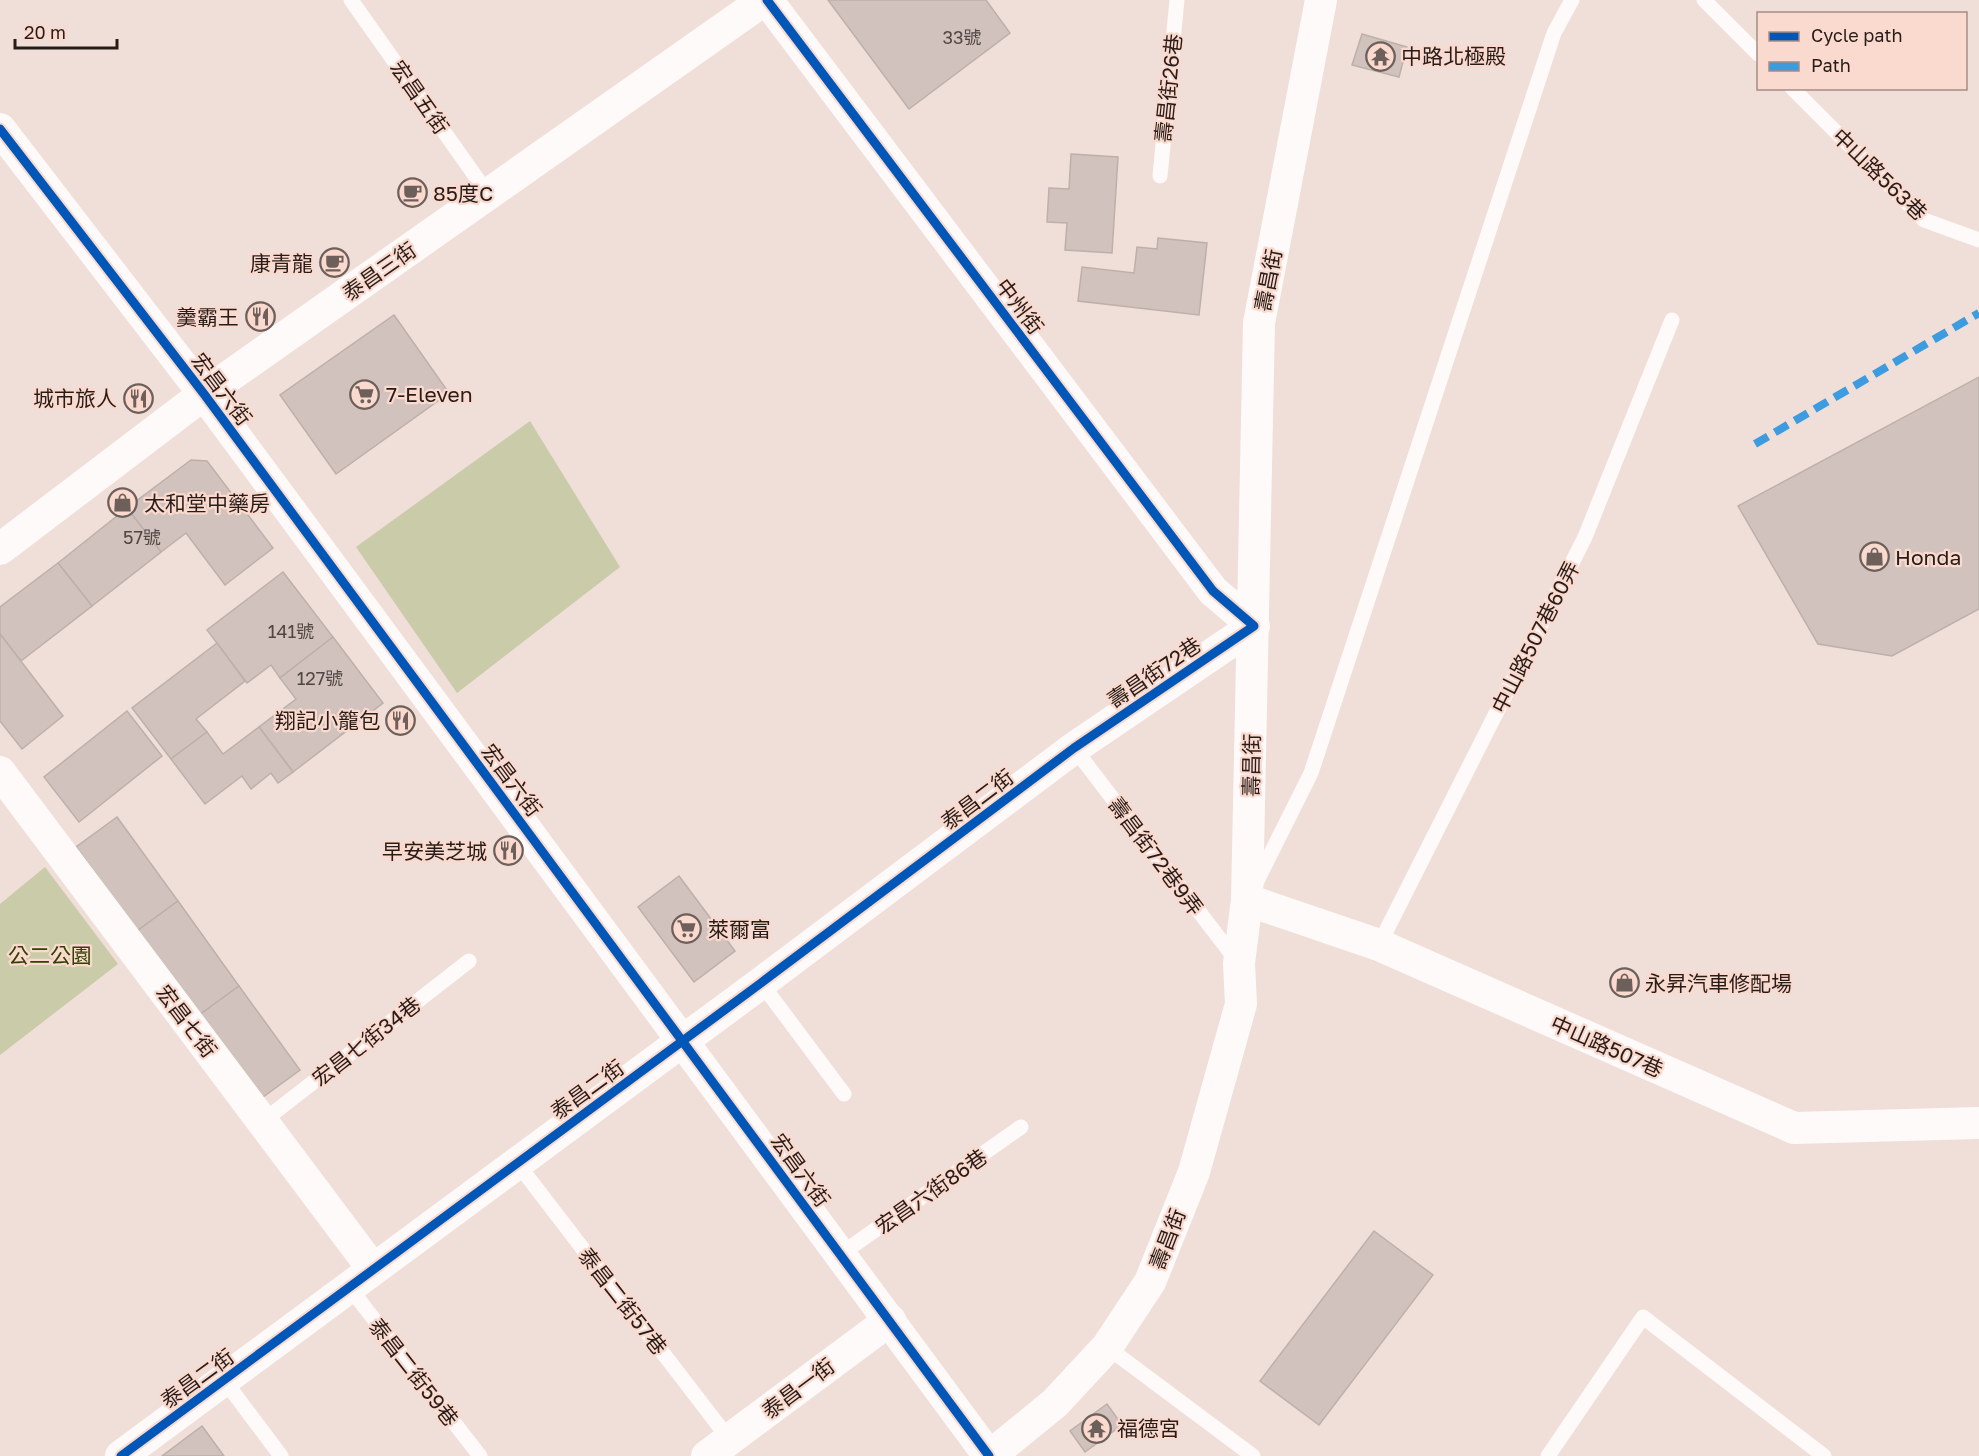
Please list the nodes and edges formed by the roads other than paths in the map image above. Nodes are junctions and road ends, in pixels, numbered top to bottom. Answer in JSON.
{"nodes":[{"id":1,"x":351,"y":0,"type":"edge"},
{"id":2,"x":765,"y":0,"type":"edge"},
{"id":3,"x":1177,"y":0,"type":"edge"},
{"id":4,"x":1321,"y":0,"type":"edge"},
{"id":5,"x":1572,"y":0,"type":"edge"},
{"id":6,"x":1704,"y":0,"type":"edge"},
{"id":7,"x":1757,"y":53,"type":"edge"},
{"id":8,"x":1794,"y":90,"type":"edge"},
{"id":9,"x":0,"y":129,"type":"edge"},
{"id":10,"x":1160,"y":176,"type":"dead end"},
{"id":11,"x":488,"y":194,"type":"junction"},
{"id":12,"x":1979,"y":240,"type":"edge"},
{"id":13,"x":1672,"y":320,"type":"dead end"},
{"id":14,"x":204,"y":394,"type":"junction"},
{"id":15,"x":0,"y":549,"type":"edge"},
{"id":16,"x":1254,"y":626,"type":"junction"},
{"id":17,"x":1074,"y":748,"type":"junction"},
{"id":18,"x":0,"y":772,"type":"edge"},
{"id":19,"x":1247,"y":900,"type":"junction"},
{"id":20,"x":1379,"y":945,"type":"junction"},
{"id":21,"x":469,"y":961,"type":"dead end"},
{"id":22,"x":1239,"y":963,"type":"junction"},
{"id":23,"x":761,"y":983,"type":"junction"},
{"id":24,"x":683,"y":1040,"type":"junction"},
{"id":25,"x":844,"y":1094,"type":"dead end"},
{"id":26,"x":262,"y":1122,"type":"junction"},
{"id":27,"x":1979,"y":1122,"type":"edge"},
{"id":28,"x":1021,"y":1127,"type":"dead end"},
{"id":29,"x":517,"y":1163,"type":"junction"},
{"id":30,"x":841,"y":1254,"type":"junction"},
{"id":31,"x":361,"y":1278,"type":"junction"},
{"id":32,"x":890,"y":1320,"type":"junction"},
{"id":33,"x":1107,"y":1347,"type":"junction"},
{"id":34,"x":224,"y":1380,"type":"junction"},
{"id":35,"x":718,"y":1448,"type":"edge"},
{"id":36,"x":986,"y":1451,"type":"edge"},
{"id":37,"x":121,"y":1456,"type":"edge"},
{"id":38,"x":281,"y":1456,"type":"edge"},
{"id":39,"x":480,"y":1456,"type":"edge"},
{"id":40,"x":1253,"y":1456,"type":"edge"},
{"id":41,"x":1548,"y":1456,"type":"edge"},
{"id":42,"x":1824,"y":1456,"type":"edge"}],
"edges":[{"from":1,"to":11,"type":"lane","name":"宏昌五街"},
{"from":2,"to":11,"type":"street","name":"泰昌三街"},
{"from":2,"to":16,"type":"street","name":"中州街"},
{"from":3,"to":10,"type":"lane","name":"壽昌街26巷"},
{"from":4,"to":16,"type":"street","name":"壽昌街"},
{"from":5,"to":19,"type":"lane"},
{"from":6,"to":7,"type":"lane"},
{"from":8,"to":12,"type":"lane","name":"中山路563巷"},
{"from":9,"to":14,"type":"street","name":"宏昌六街"},
{"from":11,"to":14,"type":"street","name":"泰昌三街"},
{"from":13,"to":20,"type":"lane","name":"中山路507巷60弄"},
{"from":14,"to":15,"type":"street","name":"泰昌三街"},
{"from":14,"to":24,"type":"street","name":"宏昌六街"},
{"from":16,"to":17,"type":"street","name":"壽昌街72巷"},
{"from":16,"to":19,"type":"street","name":"壽昌街"},
{"from":17,"to":22,"type":"lane","name":"壽昌街72巷9弄"},
{"from":17,"to":23,"type":"street","name":"泰昌二街"},
{"from":18,"to":26,"type":"street","name":"宏昌七街"},
{"from":19,"to":20,"type":"street","name":"中山路507巷"},
{"from":19,"to":22,"type":"street","name":"壽昌街"},
{"from":20,"to":27,"type":"street","name":"中山路507巷"},
{"from":21,"to":26,"type":"lane","name":"宏昌七街34巷"},
{"from":22,"to":33,"type":"street","name":"壽昌街"},
{"from":23,"to":24,"type":"street","name":"泰昌二街"},
{"from":23,"to":25,"type":"lane"},
{"from":24,"to":29,"type":"street","name":"泰昌二街"},
{"from":24,"to":30,"type":"street","name":"宏昌六街"},
{"from":26,"to":31,"type":"street","name":"宏昌七街"},
{"from":28,"to":30,"type":"lane","name":"宏昌六街86巷"},
{"from":29,"to":31,"type":"street","name":"泰昌二街"},
{"from":29,"to":35,"type":"lane","name":"泰昌二街57巷"},
{"from":30,"to":32,"type":"street","name":"宏昌六街"},
{"from":31,"to":34,"type":"street","name":"泰昌二街"},
{"from":31,"to":39,"type":"lane","name":"泰昌二街59巷"},
{"from":32,"to":35,"type":"street","name":"泰昌一街"},
{"from":32,"to":36,"type":"street","name":"宏昌六街"},
{"from":33,"to":36,"type":"street","name":"壽昌街"},
{"from":33,"to":40,"type":"lane"},
{"from":34,"to":37,"type":"street","name":"泰昌二街"},
{"from":34,"to":38,"type":"lane"},
{"from":41,"to":42,"type":"lane"}]}
